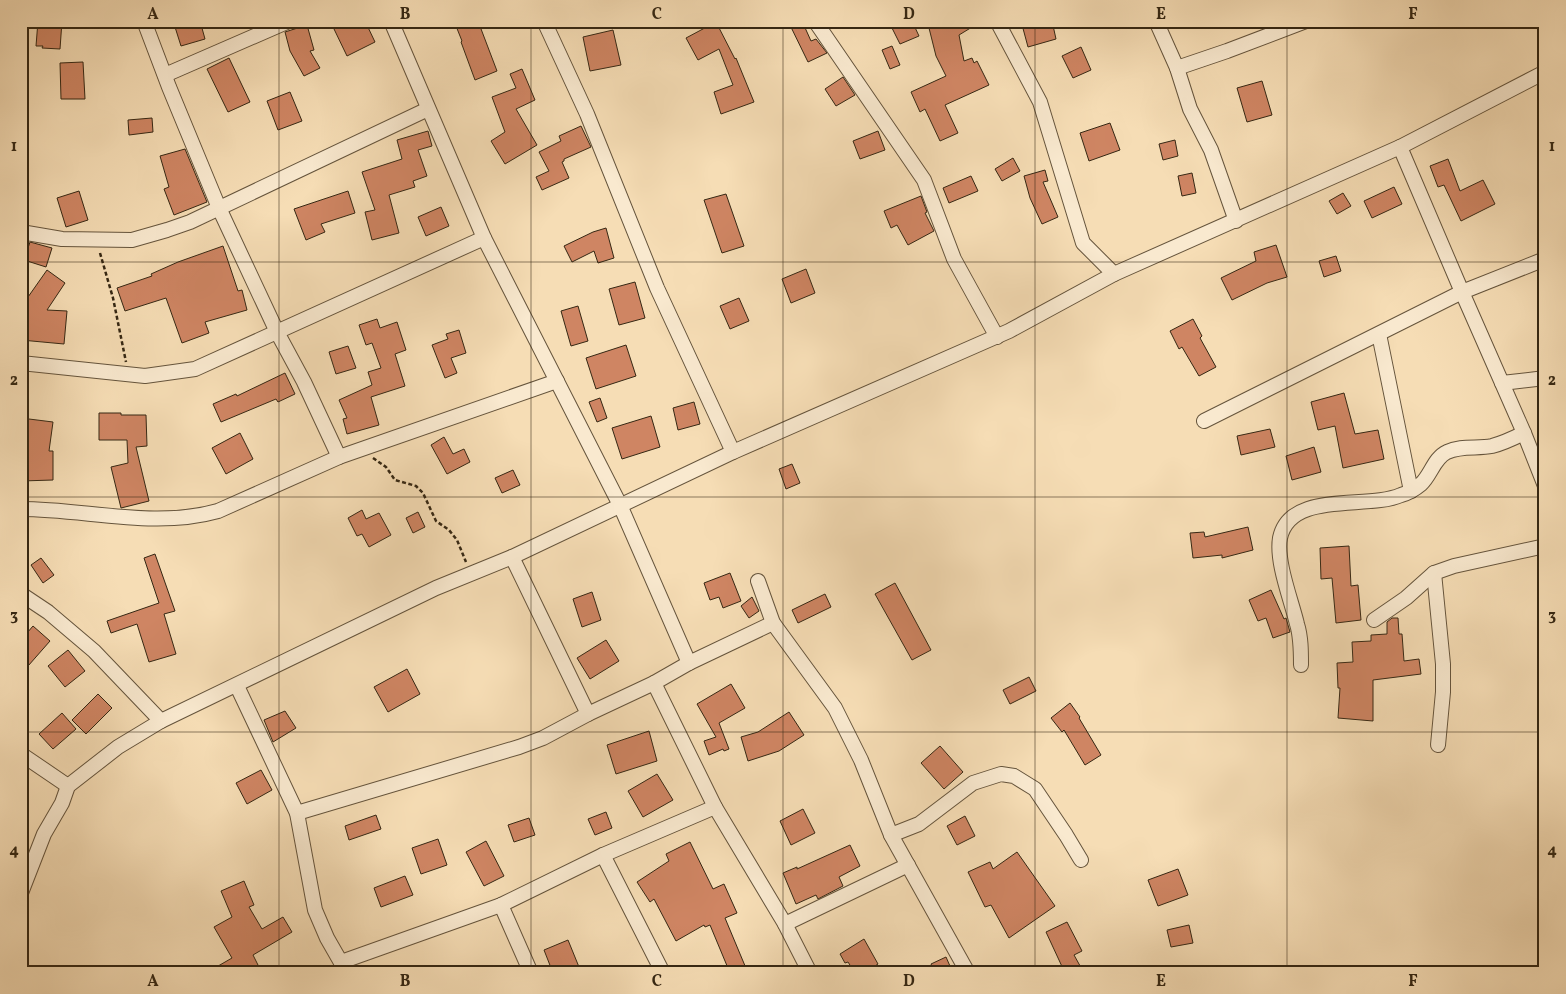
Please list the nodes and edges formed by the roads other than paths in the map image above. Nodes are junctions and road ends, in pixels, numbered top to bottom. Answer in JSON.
{"nodes":[{"id":1,"x":144,"y":21,"type":"edge"},
{"id":2,"x":289,"y":21,"type":"edge"},
{"id":3,"x":391,"y":21,"type":"edge"},
{"id":4,"x":544,"y":21,"type":"edge"},
{"id":5,"x":816,"y":21,"type":"edge"},
{"id":6,"x":997,"y":21,"type":"edge"},
{"id":7,"x":1156,"y":21,"type":"edge"},
{"id":8,"x":1306,"y":21,"type":"edge"},
{"id":9,"x":1178,"y":68,"type":"junction"},
{"id":10,"x":1545,"y":72,"type":"edge"},
{"id":11,"x":164,"y":74,"type":"junction"},
{"id":12,"x":428,"y":109,"type":"junction"},
{"id":13,"x":1400,"y":147,"type":"junction"},
{"id":14,"x":219,"y":208,"type":"junction"},
{"id":15,"x":1236,"y":221,"type":"junction"},
{"id":16,"x":21,"y":232,"type":"edge"},
{"id":17,"x":484,"y":238,"type":"junction"},
{"id":18,"x":1545,"y":259,"type":"edge"},
{"id":19,"x":1114,"y":274,"type":"junction"},
{"id":20,"x":1462,"y":292,"type":"junction"},
{"id":21,"x":277,"y":332,"type":"junction"},
{"id":22,"x":1379,"y":334,"type":"junction"},
{"id":23,"x":996,"y":336,"type":"junction"},
{"id":24,"x":21,"y":363,"type":"edge"},
{"id":25,"x":1545,"y":378,"type":"edge"},
{"id":26,"x":557,"y":382,"type":"junction"},
{"id":27,"x":1502,"y":383,"type":"junction"},
{"id":28,"x":1204,"y":421,"type":"dead end"},
{"id":29,"x":1524,"y":433,"type":"junction"},
{"id":30,"x":733,"y":452,"type":"junction"},
{"id":31,"x":339,"y":457,"type":"junction"},
{"id":32,"x":1545,"y":486,"type":"edge"},
{"id":33,"x":1411,"y":491,"type":"junction"},
{"id":34,"x":620,"y":505,"type":"junction"},
{"id":35,"x":21,"y":509,"type":"edge"},
{"id":36,"x":1545,"y":546,"type":"edge"},
{"id":37,"x":512,"y":557,"type":"junction"},
{"id":38,"x":1434,"y":573,"type":"junction"},
{"id":39,"x":758,"y":581,"type":"dead end"},
{"id":40,"x":21,"y":594,"type":"edge"},
{"id":41,"x":1374,"y":620,"type":"dead end"},
{"id":42,"x":773,"y":623,"type":"junction"},
{"id":43,"x":689,"y":663,"type":"junction"},
{"id":44,"x":1301,"y":665,"type":"dead end"},
{"id":45,"x":654,"y":683,"type":"junction"},
{"id":46,"x":237,"y":686,"type":"junction"},
{"id":47,"x":588,"y":714,"type":"junction"},
{"id":48,"x":161,"y":721,"type":"junction"},
{"id":49,"x":1438,"y":745,"type":"dead end"},
{"id":50,"x":21,"y":754,"type":"edge"},
{"id":51,"x":68,"y":786,"type":"junction"},
{"id":52,"x":715,"y":806,"type":"junction"},
{"id":53,"x":297,"y":813,"type":"junction"},
{"id":54,"x":891,"y":835,"type":"junction"},
{"id":55,"x":602,"y":854,"type":"junction"},
{"id":56,"x":1081,"y":860,"type":"dead end"},
{"id":57,"x":908,"y":865,"type":"junction"},
{"id":58,"x":21,"y":892,"type":"edge"},
{"id":59,"x":501,"y":906,"type":"junction"},
{"id":60,"x":785,"y":924,"type":"junction"},
{"id":61,"x":344,"y":967,"type":"edge"},
{"id":62,"x":531,"y":973,"type":"edge"},
{"id":63,"x":663,"y":973,"type":"edge"},
{"id":64,"x":810,"y":973,"type":"edge"},
{"id":65,"x":968,"y":973,"type":"edge"}],
"edges":[{"from":1,"to":11,"type":"street"},
{"from":2,"to":11,"type":"street"},
{"from":3,"to":12,"type":"street"},
{"from":4,"to":30,"type":"street"},
{"from":5,"to":23,"type":"street"},
{"from":6,"to":19,"type":"street"},
{"from":7,"to":9,"type":"street"},
{"from":8,"to":9,"type":"street"},
{"from":9,"to":15,"type":"street"},
{"from":10,"to":13,"type":"street"},
{"from":11,"to":14,"type":"street"},
{"from":12,"to":14,"type":"street"},
{"from":12,"to":17,"type":"street"},
{"from":13,"to":15,"type":"street"},
{"from":13,"to":20,"type":"street"},
{"from":14,"to":16,"type":"street"},
{"from":14,"to":21,"type":"street"},
{"from":15,"to":19,"type":"street"},
{"from":17,"to":21,"type":"street"},
{"from":17,"to":26,"type":"street"},
{"from":18,"to":20,"type":"street"},
{"from":19,"to":23,"type":"street"},
{"from":20,"to":22,"type":"street"},
{"from":20,"to":27,"type":"street"},
{"from":21,"to":24,"type":"street"},
{"from":21,"to":31,"type":"street"},
{"from":22,"to":28,"type":"street"},
{"from":22,"to":33,"type":"street"},
{"from":23,"to":30,"type":"street"},
{"from":25,"to":27,"type":"street"},
{"from":26,"to":31,"type":"street"},
{"from":26,"to":34,"type":"street"},
{"from":27,"to":29,"type":"street"},
{"from":29,"to":32,"type":"street"},
{"from":29,"to":33,"type":"street"},
{"from":30,"to":34,"type":"street"},
{"from":31,"to":35,"type":"street"},
{"from":33,"to":44,"type":"street"},
{"from":34,"to":37,"type":"street"},
{"from":34,"to":43,"type":"street"},
{"from":36,"to":38,"type":"street"},
{"from":37,"to":46,"type":"street"},
{"from":37,"to":47,"type":"street"},
{"from":38,"to":41,"type":"street"},
{"from":38,"to":49,"type":"street"},
{"from":39,"to":42,"type":"street"},
{"from":40,"to":48,"type":"street"},
{"from":42,"to":43,"type":"street"},
{"from":42,"to":54,"type":"street"},
{"from":43,"to":45,"type":"street"},
{"from":45,"to":47,"type":"street"},
{"from":45,"to":52,"type":"street"},
{"from":46,"to":48,"type":"street"},
{"from":46,"to":53,"type":"street"},
{"from":47,"to":53,"type":"street"},
{"from":48,"to":51,"type":"street"},
{"from":50,"to":51,"type":"street"},
{"from":51,"to":58,"type":"street"},
{"from":52,"to":55,"type":"street"},
{"from":52,"to":60,"type":"street"},
{"from":53,"to":61,"type":"street"},
{"from":54,"to":56,"type":"street"},
{"from":54,"to":57,"type":"street"},
{"from":55,"to":59,"type":"street"},
{"from":55,"to":63,"type":"street"},
{"from":57,"to":60,"type":"street"},
{"from":57,"to":65,"type":"street"},
{"from":59,"to":61,"type":"street"},
{"from":59,"to":62,"type":"street"},
{"from":60,"to":64,"type":"street"}]}
